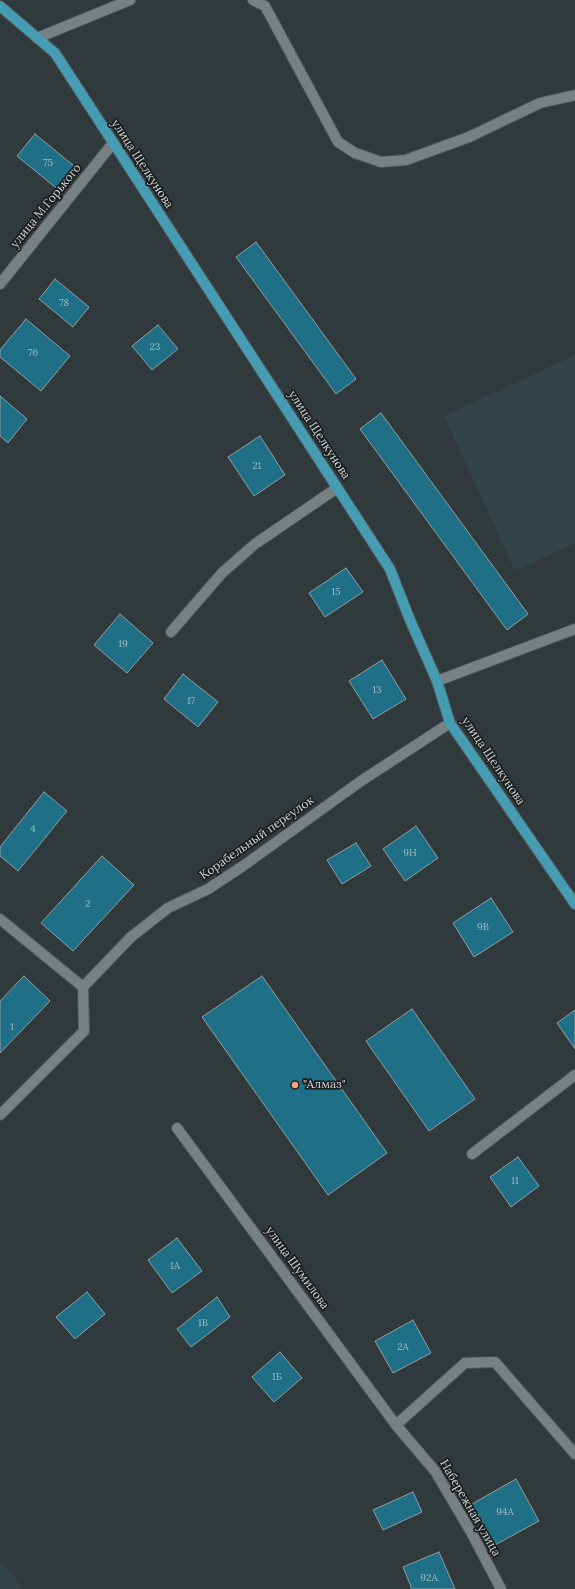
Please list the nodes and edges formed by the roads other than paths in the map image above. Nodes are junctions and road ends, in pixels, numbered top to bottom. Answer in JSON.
{"nodes":[{"id":1,"x":130,"y":0,"type":"edge"},
{"id":2,"x":253,"y":0,"type":"edge"},
{"id":3,"x":0,"y":6,"type":"edge"},
{"id":4,"x":37,"y":38,"type":"junction"},
{"id":5,"x":575,"y":95,"type":"edge"},
{"id":6,"x":113,"y":143,"type":"junction"},
{"id":7,"x":0,"y":284,"type":"edge"},
{"id":8,"x":337,"y":488,"type":"junction"},
{"id":9,"x":575,"y":629,"type":"edge"},
{"id":10,"x":171,"y":632,"type":"dead end"},
{"id":11,"x":437,"y":681,"type":"junction"},
{"id":12,"x":450,"y":723,"type":"junction"},
{"id":13,"x":575,"y":904,"type":"edge"},
{"id":14,"x":0,"y":919,"type":"edge"},
{"id":15,"x":83,"y":987,"type":"junction"},
{"id":16,"x":575,"y":1075,"type":"edge"},
{"id":17,"x":0,"y":1115,"type":"edge"},
{"id":18,"x":177,"y":1128,"type":"dead end"},
{"id":19,"x":472,"y":1154,"type":"dead end"},
{"id":20,"x":396,"y":1425,"type":"junction"},
{"id":21,"x":575,"y":1454,"type":"edge"},
{"id":22,"x":501,"y":1589,"type":"edge"}],
"edges":[{"from":1,"to":4,"type":"street"},
{"from":2,"to":5,"type":"street"},
{"from":3,"to":4,"type":"main road","name":"улица Щелкунова"},
{"from":4,"to":6,"type":"main road","name":"улица Щелкунова"},
{"from":6,"to":7,"type":"street","name":"улица М.Горького"},
{"from":6,"to":8,"type":"main road","name":"улица Щелкунова"},
{"from":8,"to":10,"type":"street"},
{"from":8,"to":11,"type":"main road","name":"улица Щелкунова"},
{"from":9,"to":11,"type":"street"},
{"from":11,"to":12,"type":"main road","name":"улица Щелкунова"},
{"from":12,"to":13,"type":"main road","name":"улица Щелкунова"},
{"from":12,"to":15,"type":"street","name":"Корабельный переулок"},
{"from":14,"to":15,"type":"street"},
{"from":15,"to":17,"type":"street"},
{"from":16,"to":19,"type":"street"},
{"from":18,"to":20,"type":"street","name":"улица Шумилова"},
{"from":20,"to":21,"type":"street"},
{"from":20,"to":22,"type":"street","name":"Набережная улица"}]}
